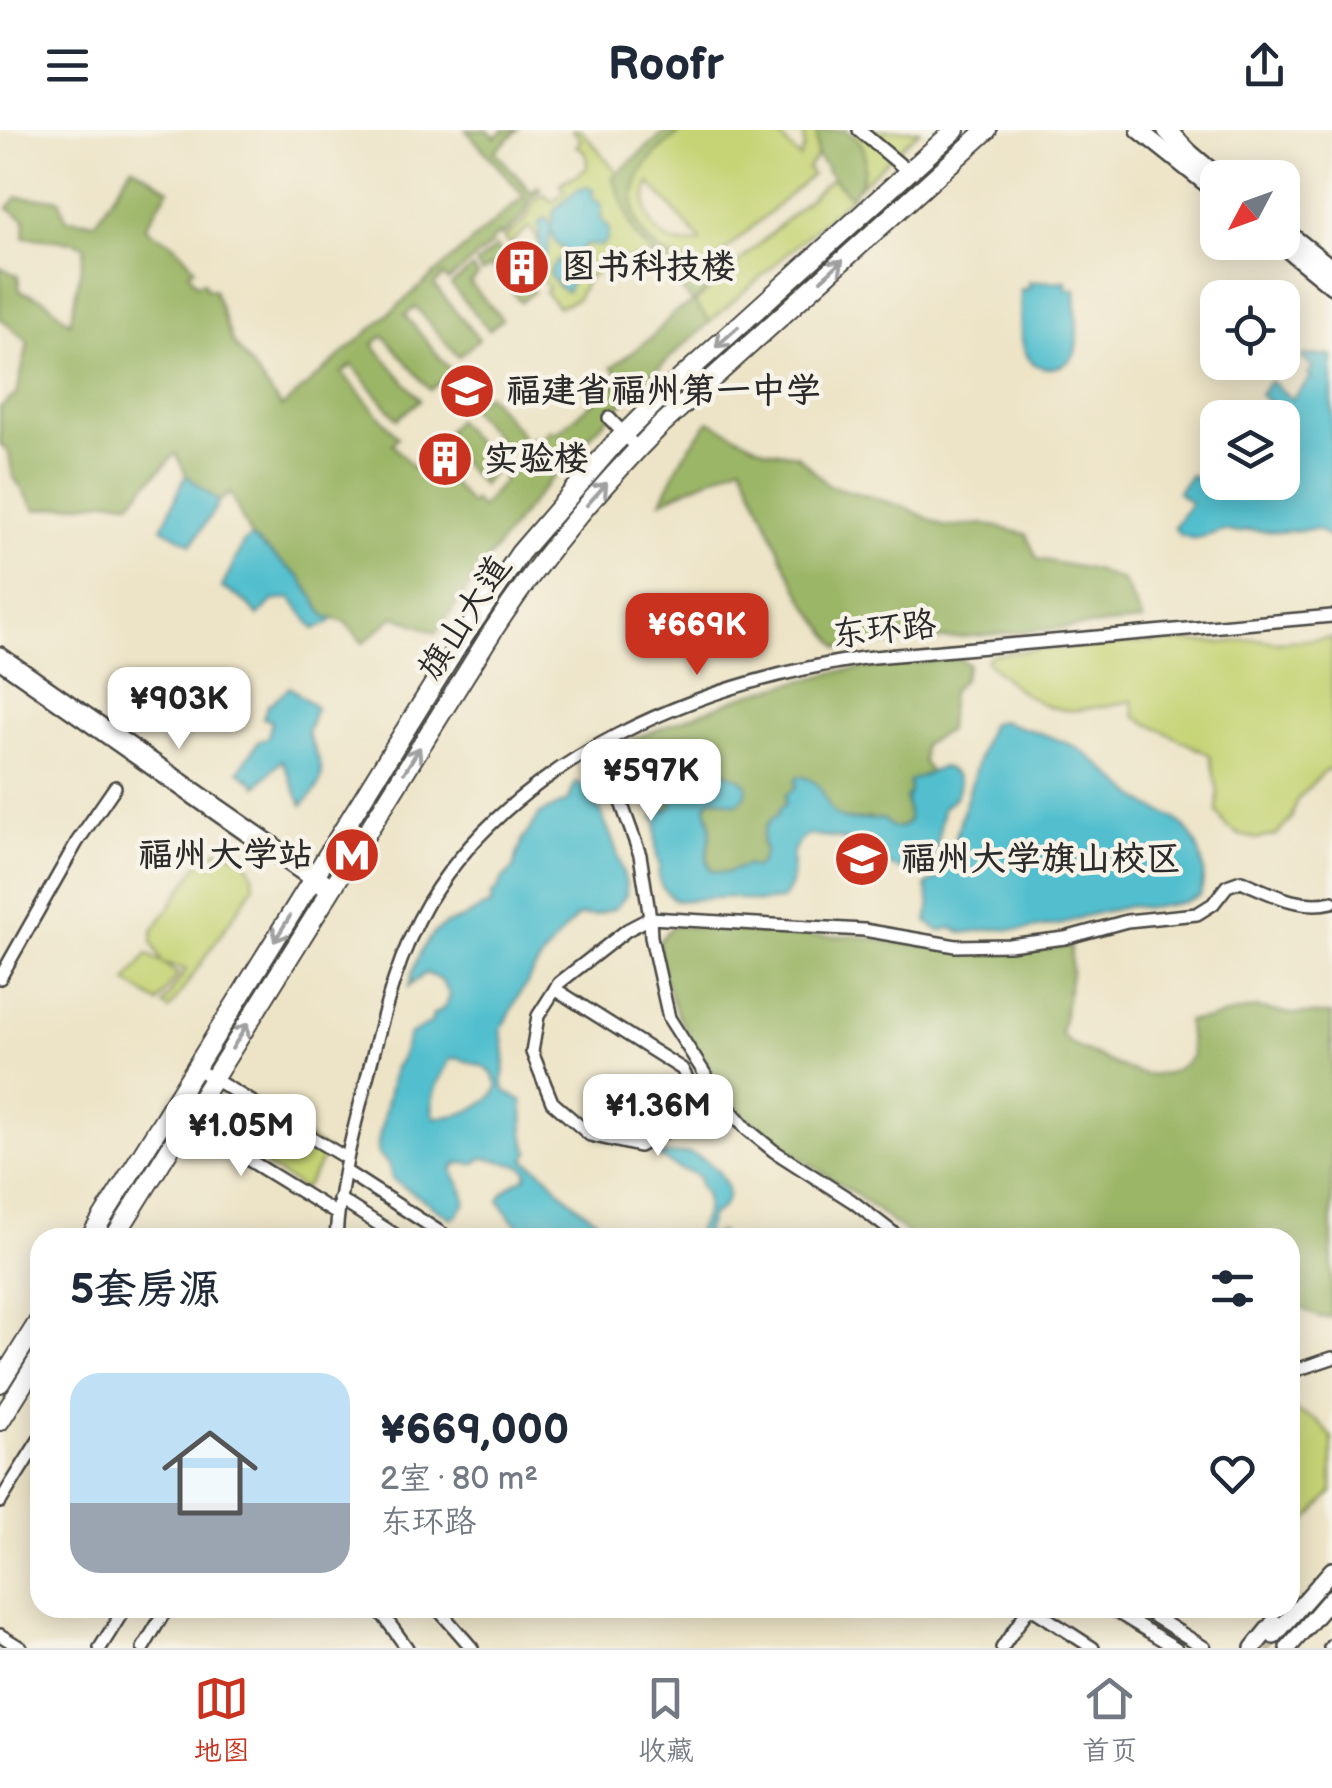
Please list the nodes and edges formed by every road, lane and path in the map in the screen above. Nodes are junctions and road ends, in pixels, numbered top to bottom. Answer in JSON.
{"nodes":[{"id":1,"x":859,"y":130,"type":"edge"},
{"id":2,"x":955,"y":130,"type":"edge"},
{"id":3,"x":987,"y":130,"type":"edge"},
{"id":4,"x":999,"y":130,"type":"edge"},
{"id":5,"x":1139,"y":130,"type":"edge"},
{"id":6,"x":1165,"y":130,"type":"edge"},
{"id":7,"x":1187,"y":150,"type":"joint"},
{"id":8,"x":1200,"y":161,"type":"edge"},
{"id":9,"x":943,"y":170,"type":"junction"},
{"id":10,"x":909,"y":172,"type":"junction"},
{"id":11,"x":1200,"y":179,"type":"edge"},
{"id":12,"x":1300,"y":242,"type":"edge"},
{"id":13,"x":1300,"y":260,"type":"edge"},
{"id":14,"x":1332,"y":268,"type":"edge"},
{"id":15,"x":1332,"y":286,"type":"edge"},
{"id":16,"x":609,"y":418,"type":"dead end"},
{"id":17,"x":624,"y":434,"type":"junction"},
{"id":18,"x":638,"y":449,"type":"junction"},
{"id":19,"x":1332,"y":616,"type":"edge"},
{"id":20,"x":0,"y":653,"type":"edge"},
{"id":21,"x":0,"y":663,"type":"edge"},
{"id":22,"x":0,"y":673,"type":"edge"},
{"id":23,"x":30,"y":684,"type":"junction"},
{"id":24,"x":595,"y":749,"type":"junction"},
{"id":25,"x":115,"y":787,"type":"dead end"},
{"id":26,"x":314,"y":878,"type":"junction"},
{"id":27,"x":332,"y":890,"type":"junction"},
{"id":28,"x":1332,"y":902,"type":"edge"},
{"id":29,"x":650,"y":918,"type":"junction"},
{"id":30,"x":0,"y":978,"type":"edge"},
{"id":31,"x":555,"y":989,"type":"junction"},
{"id":32,"x":196,"y":1068,"type":"junction"},
{"id":33,"x":214,"y":1079,"type":"junction"},
{"id":34,"x":176,"y":1099,"type":"junction"},
{"id":35,"x":194,"y":1110,"type":"junction"},
{"id":36,"x":346,"y":1165,"type":"junction"},
{"id":37,"x":340,"y":1199,"type":"junction"},
{"id":38,"x":337,"y":1214,"type":"junction"},
{"id":39,"x":96,"y":1228,"type":"edge"},
{"id":40,"x":120,"y":1228,"type":"edge"},
{"id":41,"x":336,"y":1228,"type":"edge"},
{"id":42,"x":385,"y":1228,"type":"edge"},
{"id":43,"x":435,"y":1228,"type":"edge"},
{"id":44,"x":887,"y":1228,"type":"edge"},
{"id":45,"x":30,"y":1334,"type":"edge"},
{"id":46,"x":1332,"y":1358,"type":"edge"},
{"id":47,"x":1300,"y":1369,"type":"edge"},
{"id":48,"x":30,"y":1373,"type":"edge"},
{"id":49,"x":0,"y":1383,"type":"edge"},
{"id":50,"x":0,"y":1421,"type":"edge"},
{"id":51,"x":30,"y":1454,"type":"edge"},
{"id":52,"x":0,"y":1502,"type":"edge"},
{"id":53,"x":1332,"y":1556,"type":"edge"},
{"id":54,"x":1332,"y":1570,"type":"edge"},
{"id":55,"x":1332,"y":1585,"type":"edge"},
{"id":56,"x":1300,"y":1592,"type":"edge"},
{"id":57,"x":1332,"y":1597,"type":"edge"},
{"id":58,"x":1300,"y":1615,"type":"edge"},
{"id":59,"x":120,"y":1618,"type":"edge"},
{"id":60,"x":162,"y":1618,"type":"edge"},
{"id":61,"x":385,"y":1618,"type":"edge"},
{"id":62,"x":446,"y":1618,"type":"edge"},
{"id":63,"x":1023,"y":1618,"type":"edge"},
{"id":64,"x":1046,"y":1618,"type":"edge"},
{"id":65,"x":1126,"y":1618,"type":"edge"},
{"id":66,"x":1157,"y":1618,"type":"edge"},
{"id":67,"x":1298,"y":1618,"type":"edge"},
{"id":68,"x":0,"y":1635,"type":"edge"},
{"id":69,"x":1281,"y":1642,"type":"edge"},
{"id":70,"x":22,"y":1648,"type":"edge"},
{"id":71,"x":100,"y":1648,"type":"edge"},
{"id":72,"x":142,"y":1648,"type":"edge"},
{"id":73,"x":406,"y":1648,"type":"edge"},
{"id":74,"x":472,"y":1648,"type":"edge"},
{"id":75,"x":1002,"y":1648,"type":"edge"},
{"id":76,"x":1093,"y":1648,"type":"edge"},
{"id":77,"x":1176,"y":1648,"type":"edge"},
{"id":78,"x":1205,"y":1648,"type":"edge"},
{"id":79,"x":1253,"y":1648,"type":"edge"}],
"edges":[{"from":1,"to":10,"type":"street"},
{"from":2,"to":10,"type":"highway","name":"旗山大道"},
{"from":3,"to":9,"type":"highway","name":"旗山大道"},
{"from":4,"to":9,"type":"highway"},
{"from":5,"to":11,"type":"main road"},
{"from":6,"to":7,"type":"highway"},
{"from":7,"to":8,"type":"main road"},
{"from":18,"to":9,"type":"highway","name":"旗山大道","one_way":true},
{"from":10,"to":17,"type":"highway","name":"旗山大道","one_way":true},
{"from":12,"to":14,"type":"main road"},
{"from":13,"to":15,"type":"main road"},
{"from":16,"to":17,"type":"street"},
{"from":17,"to":18,"type":"street"},
{"from":17,"to":26,"type":"highway","name":"旗山大道"},
{"from":27,"to":18,"type":"highway","name":"旗山大道","one_way":true},
{"from":19,"to":24,"type":"street","name":"东环路"},
{"from":20,"to":26,"type":"street"},
{"from":21,"to":23,"type":"street"},
{"from":22,"to":23,"type":"street"},
{"from":23,"to":26,"type":"street"},
{"from":24,"to":29,"type":"street"},
{"from":24,"to":36,"type":"street","name":"东环路"},
{"from":25,"to":30,"type":"street"},
{"from":26,"to":27,"type":"street"},
{"from":26,"to":32,"type":"highway","name":"旗山大道","one_way":true},
{"from":33,"to":27,"type":"highway","name":"旗山大道","one_way":true},
{"from":28,"to":29,"type":"street"},
{"from":29,"to":31,"type":"street"},
{"from":29,"to":44,"type":"street"},
{"from":31,"to":31,"type":"street"},
{"from":32,"to":33,"type":"street"},
{"from":32,"to":34,"type":"highway","name":"旗山大道"},
{"from":33,"to":35,"type":"highway","name":"旗山大道"},
{"from":33,"to":36,"type":"street"},
{"from":34,"to":35,"type":"street"},
{"from":34,"to":39,"type":"highway","name":"旗山大道"},
{"from":35,"to":38,"type":"street"},
{"from":35,"to":40,"type":"highway","name":"旗山大道"},
{"from":36,"to":37,"type":"street","name":"东环路"},
{"from":36,"to":43,"type":"street"},
{"from":37,"to":38,"type":"street","name":"东环路"},
{"from":37,"to":42,"type":"street"},
{"from":38,"to":41,"type":"street","name":"东环路"},
{"from":45,"to":49,"type":"highway"},
{"from":46,"to":47,"type":"street"},
{"from":48,"to":50,"type":"highway"},
{"from":51,"to":52,"type":"street"},
{"from":53,"to":56,"type":"main road"},
{"from":54,"to":58,"type":"main road"},
{"from":55,"to":69,"type":"main road"},
{"from":57,"to":69,"type":"main road"},
{"from":59,"to":71,"type":"street"},
{"from":60,"to":72,"type":"street"},
{"from":61,"to":73,"type":"street"},
{"from":62,"to":74,"type":"street"},
{"from":63,"to":75,"type":"street"},
{"from":64,"to":76,"type":"street"},
{"from":65,"to":77,"type":"street"},
{"from":66,"to":78,"type":"street"},
{"from":67,"to":69,"type":"main road"},
{"from":68,"to":70,"type":"street"},
{"from":69,"to":79,"type":"main road"}]}
